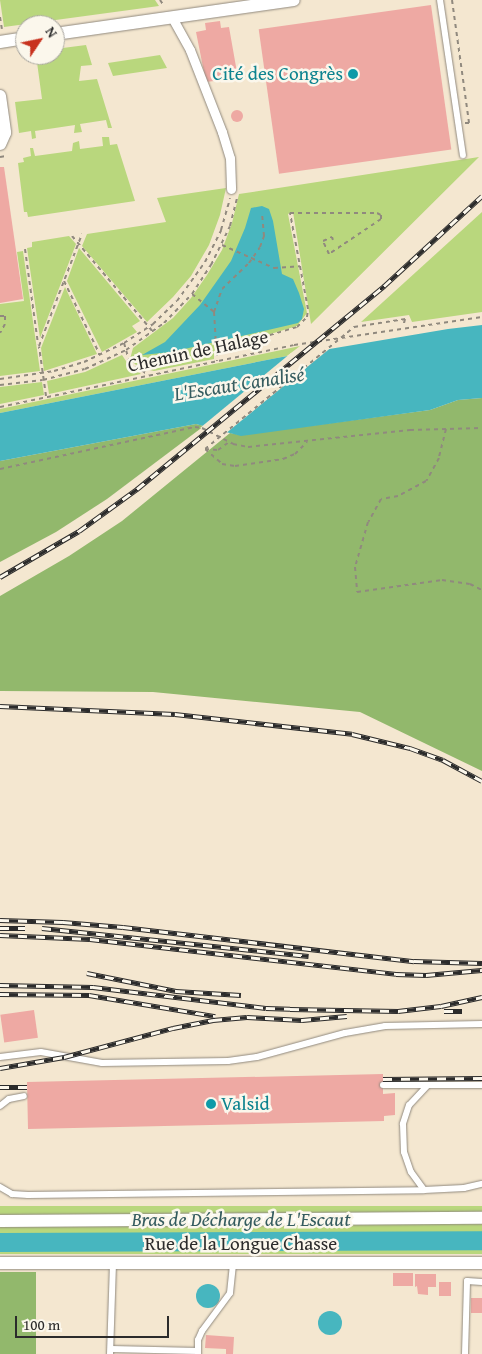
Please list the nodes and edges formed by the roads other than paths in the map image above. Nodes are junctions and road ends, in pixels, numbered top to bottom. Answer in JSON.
{"nodes":[{"id":1,"x":294,"y":0,"type":"edge"},
{"id":2,"x":440,"y":0,"type":"edge"},
{"id":3,"x":174,"y":22,"type":"dead end"},
{"id":4,"x":65,"y":33,"type":"edge"},
{"id":5,"x":15,"y":40,"type":"edge"},
{"id":6,"x":0,"y":42,"type":"edge"},
{"id":7,"x":0,"y":96,"type":"edge"},
{"id":8,"x":1,"y":142,"type":"edge"},
{"id":9,"x":463,"y":155,"type":"dead end"},
{"id":10,"x":234,"y":189,"type":"road end"},
{"id":11,"x":482,"y":1024,"type":"edge"},
{"id":12,"x":0,"y":1057,"type":"edge"},
{"id":13,"x":383,"y":1085,"type":"dead end"},
{"id":14,"x":482,"y":1085,"type":"edge"},
{"id":15,"x":427,"y":1086,"type":"junction"},
{"id":16,"x":24,"y":1096,"type":"dead end"},
{"id":17,"x":0,"y":1106,"type":"edge"},
{"id":18,"x":482,"y":1184,"type":"edge"},
{"id":19,"x":0,"y":1187,"type":"edge"},
{"id":20,"x":424,"y":1190,"type":"junction"},
{"id":21,"x":482,"y":1218,"type":"edge"},
{"id":22,"x":0,"y":1221,"type":"edge"},
{"id":23,"x":0,"y":1263,"type":"edge"},
{"id":24,"x":113,"y":1263,"type":"junction"},
{"id":25,"x":233,"y":1263,"type":"junction"},
{"id":26,"x":482,"y":1263,"type":"edge"},
{"id":27,"x":482,"y":1282,"type":"edge"},
{"id":28,"x":110,"y":1352,"type":"edge"},
{"id":29,"x":198,"y":1352,"type":"edge"},
{"id":30,"x":465,"y":1354,"type":"edge"}],
"edges":[{"from":1,"to":4,"type":"street"},
{"from":2,"to":9,"type":"lane"},
{"from":3,"to":10,"type":"street"},
{"from":5,"to":6,"type":"street"},
{"from":7,"to":8,"type":"street"},
{"from":11,"to":12,"type":"lane"},
{"from":13,"to":15,"type":"lane"},
{"from":14,"to":15,"type":"lane"},
{"from":15,"to":20,"type":"lane"},
{"from":16,"to":17,"type":"lane"},
{"from":18,"to":20,"type":"lane"},
{"from":19,"to":20,"type":"lane"},
{"from":21,"to":22,"type":"street","name":"Rue de la Longue Chasse"},
{"from":23,"to":24,"type":"street","name":"Rue de la Longue Chasse"},
{"from":24,"to":25,"type":"street","name":"Rue de la Longue Chasse"},
{"from":24,"to":28,"type":"lane"},
{"from":25,"to":26,"type":"street","name":"Rue de la Longue Chasse"},
{"from":25,"to":29,"type":"lane"},
{"from":27,"to":30,"type":"lane"},
{"from":28,"to":29,"type":"lane"}]}
